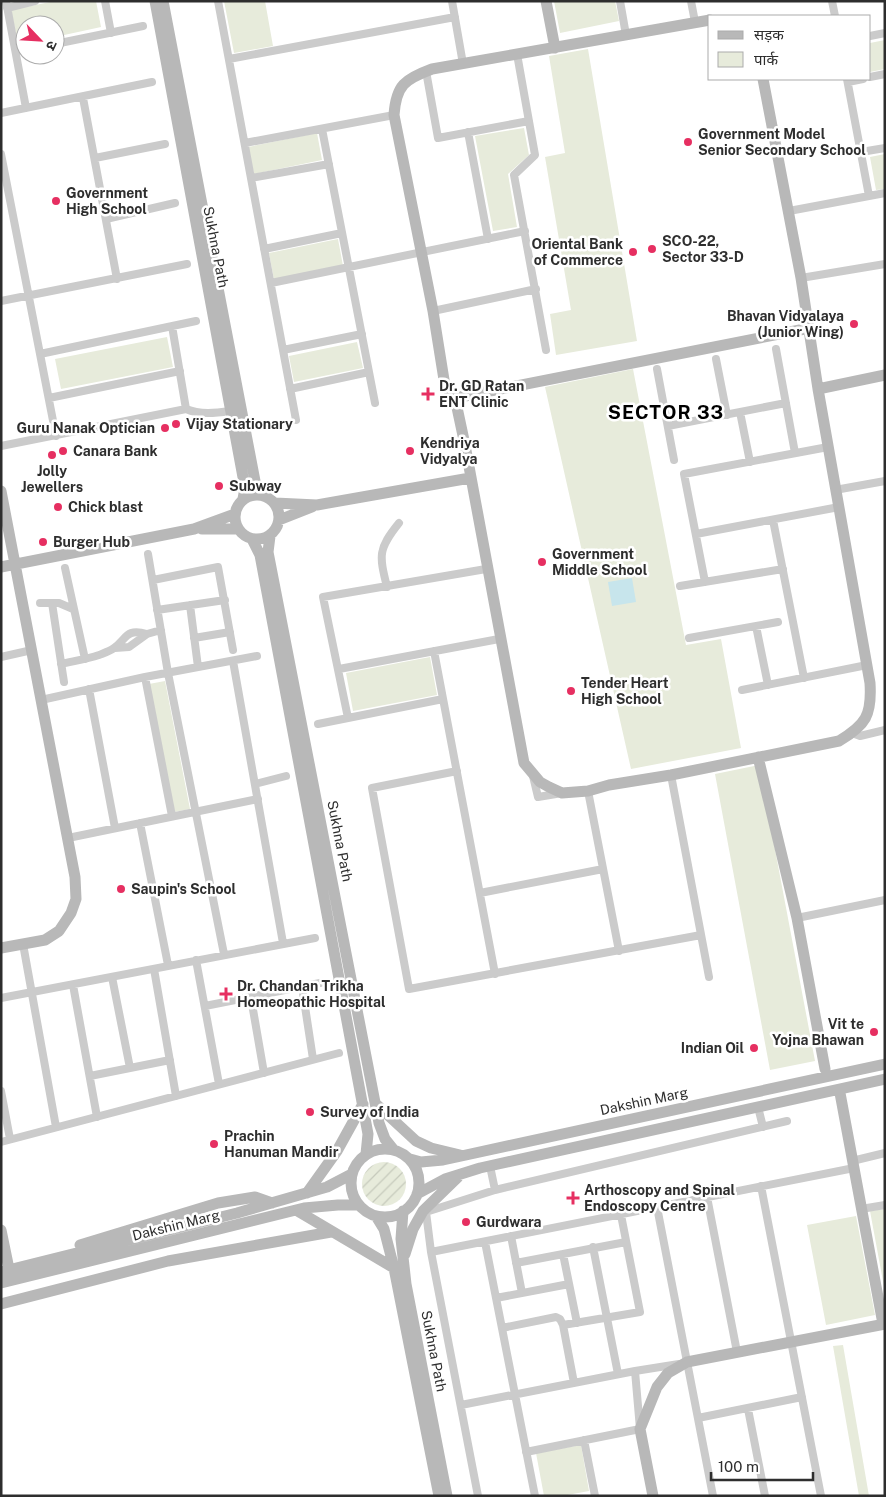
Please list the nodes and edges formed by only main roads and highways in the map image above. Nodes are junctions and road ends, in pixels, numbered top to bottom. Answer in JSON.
{"nodes":[{"id":1,"x":155,"y":1,"type":"edge"},
{"id":2,"x":163,"y":1,"type":"edge"},
{"id":3,"x":546,"y":1,"type":"edge"},
{"id":4,"x":708,"y":20,"type":"edge"},
{"id":5,"x":555,"y":48,"type":"junction"},
{"id":6,"x":763,"y":80,"type":"edge"},
{"id":7,"x":810,"y":328,"type":"junction"},
{"id":8,"x":885,"y":375,"type":"edge"},
{"id":9,"x":818,"y":390,"type":"junction"},
{"id":10,"x":455,"y":398,"type":"junction"},
{"id":11,"x":470,"y":478,"type":"junction"},
{"id":12,"x":1,"y":491,"type":"edge"},
{"id":13,"x":264,"y":495,"type":"junction"},
{"id":14,"x":243,"y":499,"type":"junction"},
{"id":15,"x":276,"y":503,"type":"junction"},
{"id":16,"x":317,"y":505,"type":"junction"},
{"id":17,"x":235,"y":514,"type":"junction"},
{"id":18,"x":279,"y":520,"type":"junction"},
{"id":19,"x":194,"y":529,"type":"junction"},
{"id":20,"x":238,"y":529,"type":"junction"},
{"id":21,"x":270,"y":536,"type":"junction"},
{"id":22,"x":252,"y":539,"type":"junction"},
{"id":23,"x":15,"y":564,"type":"junction"},
{"id":24,"x":1,"y":567,"type":"edge"},
{"id":25,"x":758,"y":757,"type":"junction"},
{"id":26,"x":1,"y":948,"type":"edge"},
{"id":27,"x":885,"y":1064,"type":"edge"},
{"id":28,"x":825,"y":1069,"type":"dead end"},
{"id":29,"x":885,"y":1079,"type":"edge"},
{"id":30,"x":840,"y":1093,"type":"dead end"},
{"id":31,"x":363,"y":1104,"type":"junction"},
{"id":32,"x":376,"y":1104,"type":"junction"},
{"id":33,"x":392,"y":1149,"type":"junction"},
{"id":34,"x":366,"y":1154,"type":"junction"},
{"id":35,"x":464,"y":1156,"type":"junction"},
{"id":36,"x":410,"y":1159,"type":"junction"},
{"id":37,"x":352,"y":1174,"type":"junction"},
{"id":38,"x":461,"y":1174,"type":"junction"},
{"id":39,"x":306,"y":1193,"type":"junction"},
{"id":40,"x":417,"y":1194,"type":"junction"},
{"id":41,"x":359,"y":1205,"type":"junction"},
{"id":42,"x":296,"y":1210,"type":"junction"},
{"id":43,"x":404,"y":1211,"type":"junction"},
{"id":44,"x":376,"y":1216,"type":"junction"},
{"id":45,"x":1,"y":1230,"type":"edge"},
{"id":46,"x":331,"y":1232,"type":"junction"},
{"id":47,"x":403,"y":1259,"type":"junction"},
{"id":48,"x":3,"y":1268,"type":"edge"},
{"id":49,"x":394,"y":1268,"type":"junction"},
{"id":50,"x":1,"y":1282,"type":"edge"},
{"id":51,"x":1,"y":1304,"type":"edge"},
{"id":52,"x":884,"y":1324,"type":"edge"},
{"id":53,"x":439,"y":1496,"type":"edge"},
{"id":54,"x":447,"y":1496,"type":"edge"},
{"id":55,"x":653,"y":1496,"type":"edge"}],
"edges":[{"from":1,"to":14,"type":"main road","name":"Sukhna Path"},
{"from":2,"to":13,"type":"main road","name":"Sukhna Path"},
{"from":3,"to":5,"type":"main road"},
{"from":4,"to":5,"type":"main road"},
{"from":5,"to":10,"type":"main road"},
{"from":6,"to":7,"type":"main road"},
{"from":7,"to":9,"type":"main road"},
{"from":7,"to":10,"type":"main road"},
{"from":8,"to":9,"type":"main road"},
{"from":9,"to":25,"type":"main road"},
{"from":10,"to":11,"type":"main road"},
{"from":11,"to":16,"type":"main road"},
{"from":11,"to":25,"type":"main road"},
{"from":12,"to":23,"type":"main road"},
{"from":13,"to":14,"type":"main road"},
{"from":13,"to":15,"type":"main road"},
{"from":14,"to":17,"type":"main road"},
{"from":15,"to":16,"type":"main road"},
{"from":15,"to":18,"type":"main road"},
{"from":16,"to":18,"type":"main road"},
{"from":17,"to":19,"type":"main road"},
{"from":17,"to":20,"type":"main road"},
{"from":18,"to":21,"type":"main road"},
{"from":19,"to":20,"type":"main road"},
{"from":19,"to":23,"type":"main road"},
{"from":20,"to":22,"type":"main road"},
{"from":21,"to":22,"type":"main road"},
{"from":21,"to":32,"type":"main road","name":"Sukhna Path"},
{"from":22,"to":31,"type":"main road","name":"Sukhna Path"},
{"from":23,"to":24,"type":"main road"},
{"from":23,"to":26,"type":"main road"},
{"from":25,"to":28,"type":"main road"},
{"from":27,"to":35,"type":"main road","name":"Dakshin Marg"},
{"from":29,"to":38,"type":"main road"},
{"from":30,"to":52,"type":"main road"},
{"from":31,"to":34,"type":"main road","name":"Sukhna Path"},
{"from":31,"to":39,"type":"main road"},
{"from":32,"to":33,"type":"main road","name":"Sukhna Path"},
{"from":32,"to":35,"type":"main road"},
{"from":33,"to":34,"type":"main road"},
{"from":33,"to":36,"type":"main road"},
{"from":34,"to":37,"type":"main road"},
{"from":35,"to":36,"type":"main road","name":"Dakshin Marg"},
{"from":36,"to":40,"type":"main road"},
{"from":37,"to":39,"type":"main road","name":"Dakshin Marg"},
{"from":37,"to":41,"type":"main road"},
{"from":38,"to":40,"type":"main road"},
{"from":38,"to":47,"type":"main road"},
{"from":39,"to":48,"type":"main road","name":"Dakshin Marg"},
{"from":40,"to":43,"type":"main road"},
{"from":41,"to":42,"type":"main road","name":"Dakshin Marg"},
{"from":41,"to":44,"type":"main road"},
{"from":42,"to":46,"type":"main road"},
{"from":42,"to":50,"type":"main road","name":"Dakshin Marg"},
{"from":43,"to":44,"type":"main road"},
{"from":43,"to":47,"type":"main road","name":"Sukhna Path"},
{"from":44,"to":49,"type":"main road","name":"Sukhna Path"},
{"from":45,"to":48,"type":"main road"},
{"from":46,"to":49,"type":"main road"},
{"from":46,"to":51,"type":"main road"},
{"from":47,"to":54,"type":"main road","name":"Sukhna Path"},
{"from":49,"to":53,"type":"main road","name":"Sukhna Path"},
{"from":52,"to":55,"type":"main road"}]}
